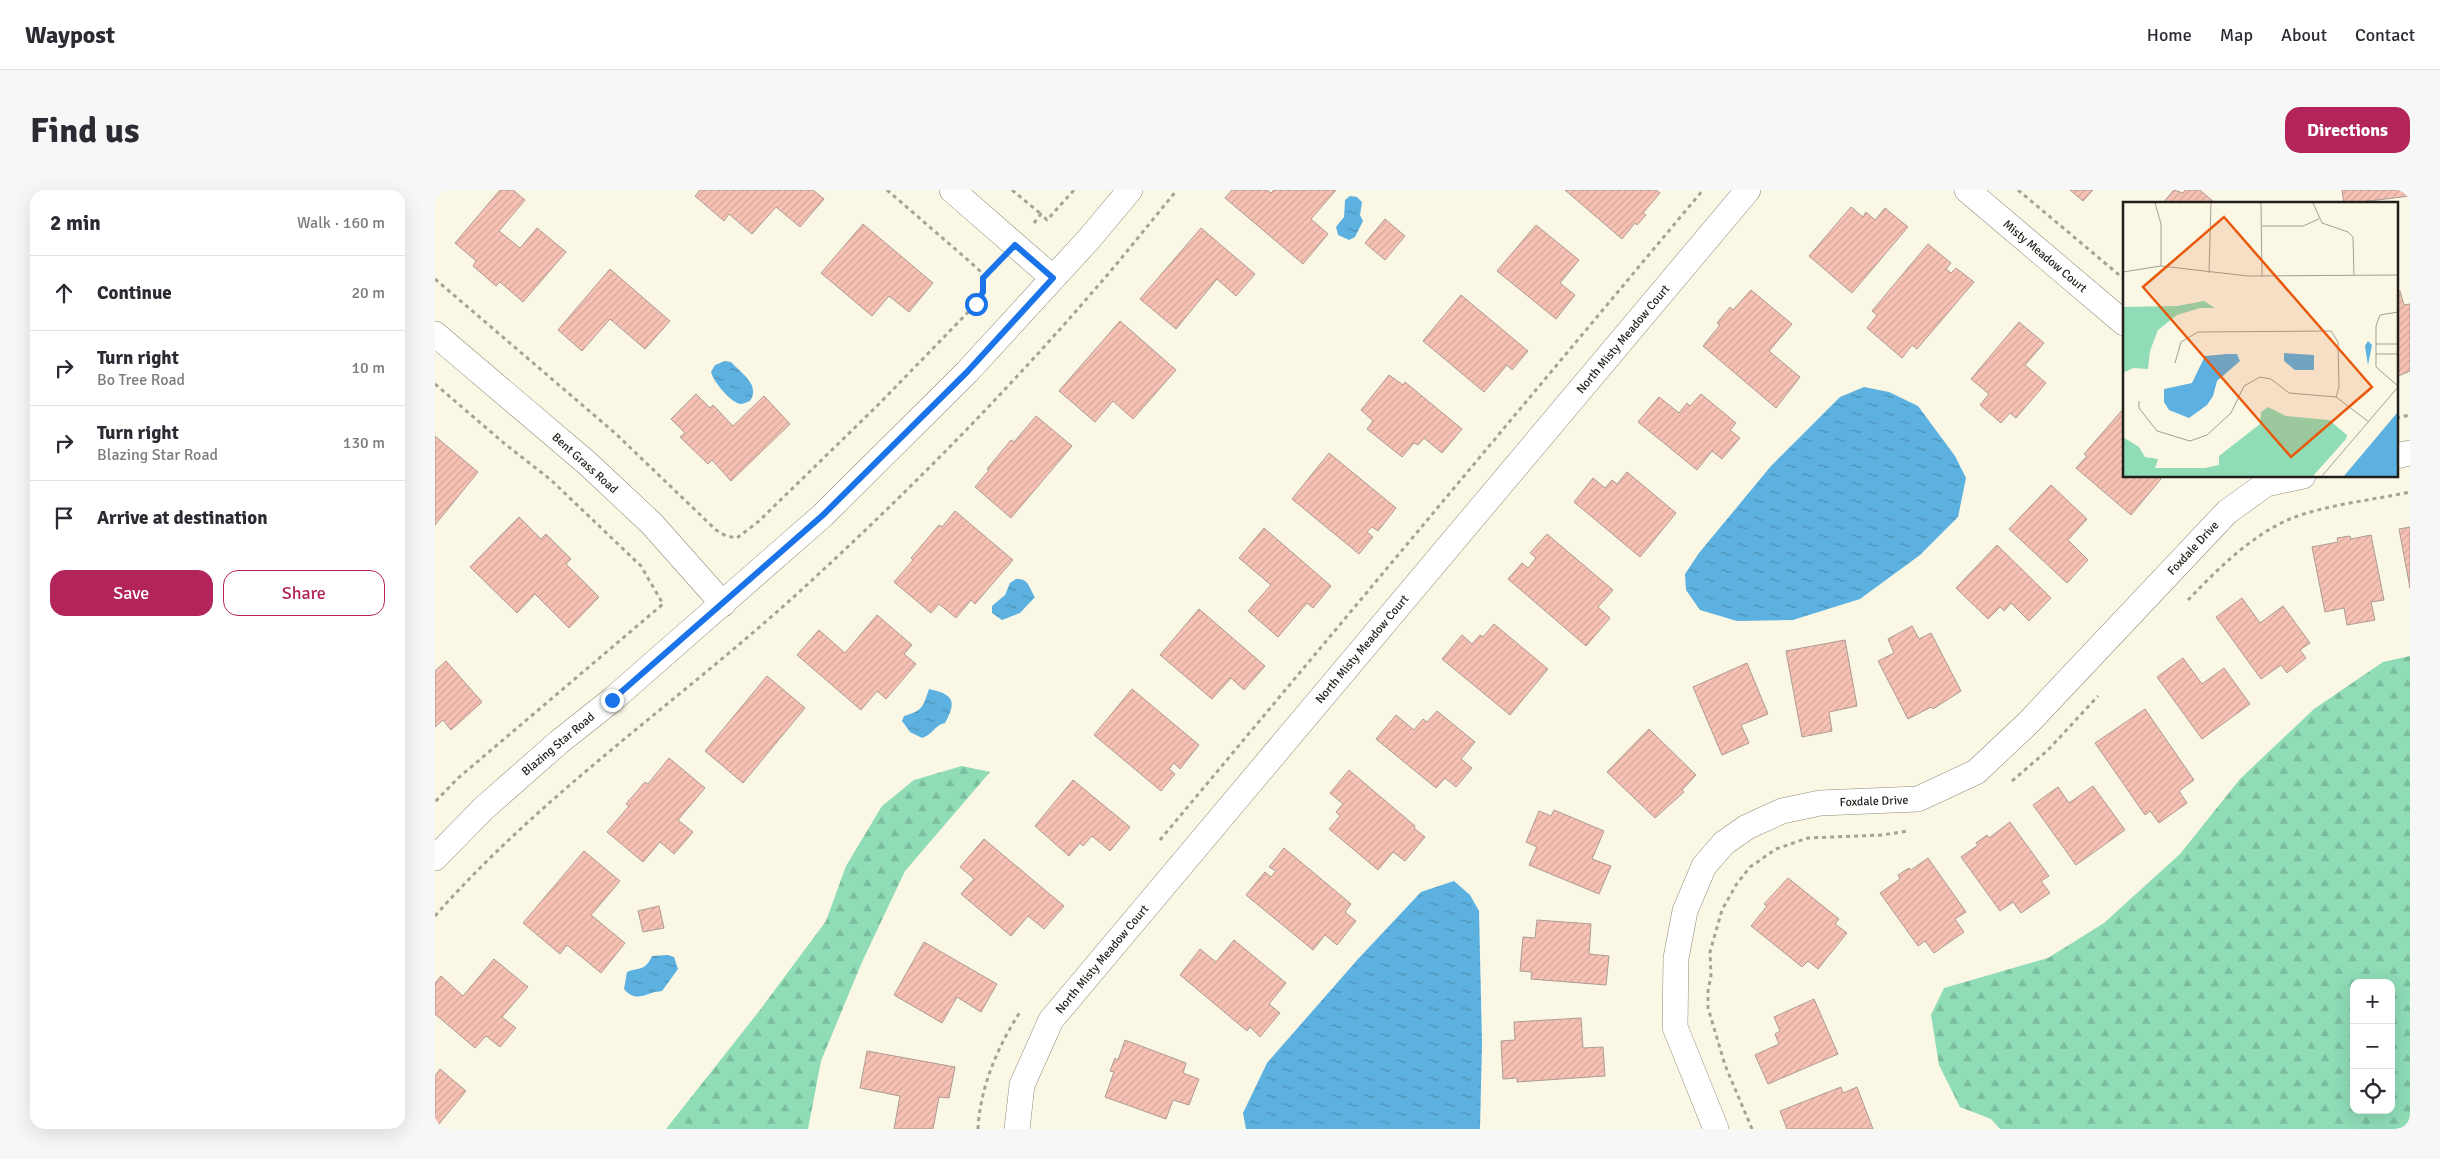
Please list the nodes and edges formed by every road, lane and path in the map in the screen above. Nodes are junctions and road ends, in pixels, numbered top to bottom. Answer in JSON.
{"nodes":[{"id":1,"x":887,"y":190,"type":"edge"},
{"id":2,"x":952,"y":190,"type":"edge"},
{"id":3,"x":1012,"y":190,"type":"edge"},
{"id":4,"x":1074,"y":190,"type":"edge"},
{"id":5,"x":1130,"y":190,"type":"edge"},
{"id":6,"x":1748,"y":190,"type":"edge"},
{"id":7,"x":1967,"y":190,"type":"edge"},
{"id":8,"x":2018,"y":190,"type":"edge"},
{"id":9,"x":1041,"y":214,"type":"junction"},
{"id":10,"x":1015,"y":245,"type":"junction"},
{"id":11,"x":983,"y":278,"type":"junction"},
{"id":12,"x":1053,"y":278,"type":"junction"},
{"id":13,"x":2123,"y":278,"type":"edge"},
{"id":14,"x":435,"y":279,"type":"edge"},
{"id":15,"x":2123,"y":322,"type":"edge"},
{"id":16,"x":435,"y":334,"type":"edge"},
{"id":17,"x":435,"y":384,"type":"edge"},
{"id":18,"x":2410,"y":415,"type":"edge"},
{"id":19,"x":2397,"y":418,"type":"edge"},
{"id":20,"x":2410,"y":453,"type":"edge"},
{"id":21,"x":2397,"y":456,"type":"edge"},
{"id":22,"x":2284,"y":478,"type":"edge"},
{"id":23,"x":2265,"y":480,"type":"edge"},
{"id":24,"x":723,"y":604,"type":"junction"},
{"id":25,"x":435,"y":802,"type":"edge"},
{"id":26,"x":435,"y":858,"type":"edge"},
{"id":27,"x":1017,"y":1129,"type":"edge"},
{"id":28,"x":1716,"y":1129,"type":"edge"}],
"edges":[{"from":1,"to":11,"type":"path"},
{"from":2,"to":10,"type":"street"},
{"from":3,"to":9,"type":"path"},
{"from":4,"to":9,"type":"path"},
{"from":5,"to":12,"type":"street","name":"Blazing Star Road"},
{"from":6,"to":27,"type":"street","name":"North Misty Meadow Court"},
{"from":7,"to":15,"type":"street","name":"Misty Meadow Court"},
{"from":8,"to":13,"type":"path"},
{"from":9,"to":10,"type":"path"},
{"from":10,"to":11,"type":"path"},
{"from":10,"to":12,"type":"street"},
{"from":11,"to":14,"type":"path"},
{"from":12,"to":24,"type":"street","name":"Blazing Star Road"},
{"from":16,"to":24,"type":"street","name":"Bent Grass Road"},
{"from":17,"to":25,"type":"path"},
{"from":18,"to":19,"type":"path"},
{"from":20,"to":21,"type":"street"},
{"from":22,"to":23,"type":"street","name":"Foxdale Drive"},
{"from":23,"to":28,"type":"street","name":"Foxdale Drive"},
{"from":24,"to":26,"type":"street","name":"Blazing Star Road"}]}
